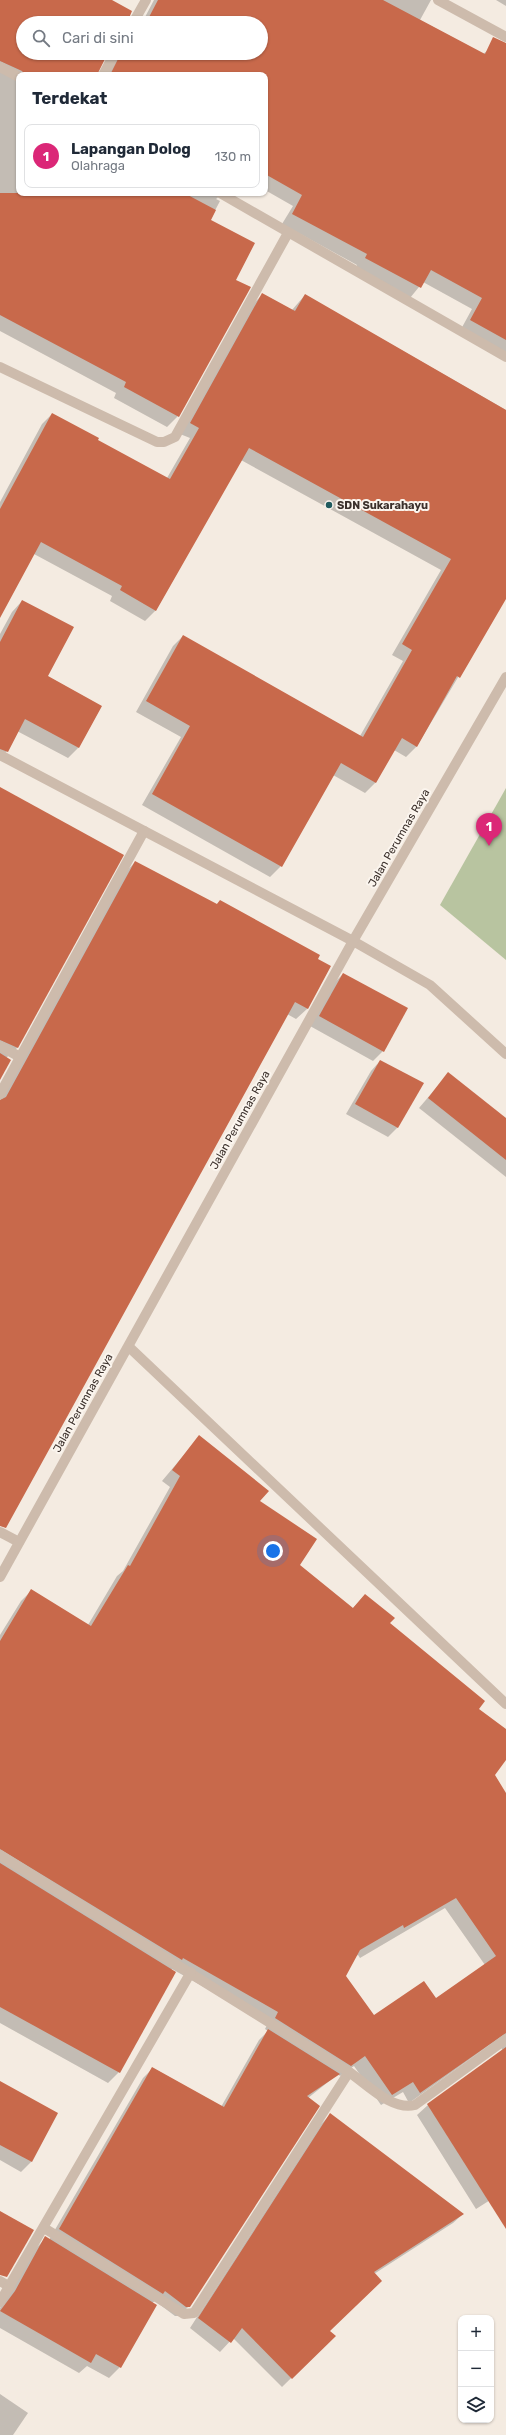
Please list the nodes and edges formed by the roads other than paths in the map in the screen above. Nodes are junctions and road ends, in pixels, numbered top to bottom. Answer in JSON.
{"nodes":[{"id":1,"x":146,"y":0,"type":"edge"},
{"id":2,"x":438,"y":0,"type":"edge"},
{"id":3,"x":137,"y":16,"type":"edge"},
{"id":4,"x":506,"y":37,"type":"edge"},
{"id":5,"x":111,"y":60,"type":"edge"},
{"id":6,"x":0,"y":67,"type":"edge"},
{"id":7,"x":105,"y":72,"type":"edge"},
{"id":8,"x":16,"y":75,"type":"edge"},
{"id":9,"x":225,"y":196,"type":"edge"},
{"id":10,"x":288,"y":233,"type":"junction"},
{"id":11,"x":506,"y":356,"type":"edge"},
{"id":12,"x":0,"y":367,"type":"edge"},
{"id":13,"x":506,"y":677,"type":"edge"},
{"id":14,"x":0,"y":755,"type":"edge"},
{"id":15,"x":144,"y":831,"type":"junction"},
{"id":16,"x":353,"y":941,"type":"junction"},
{"id":17,"x":0,"y":1046,"type":"edge"},
{"id":18,"x":506,"y":1054,"type":"edge"},
{"id":19,"x":20,"y":1057,"type":"junction"},
{"id":20,"x":0,"y":1094,"type":"edge"},
{"id":21,"x":129,"y":1347,"type":"junction"},
{"id":22,"x":0,"y":1532,"type":"edge"},
{"id":23,"x":19,"y":1542,"type":"junction"},
{"id":24,"x":0,"y":1577,"type":"edge"},
{"id":25,"x":506,"y":1704,"type":"edge"},
{"id":26,"x":0,"y":1855,"type":"edge"},
{"id":27,"x":191,"y":1972,"type":"junction"},
{"id":28,"x":506,"y":2040,"type":"edge"},
{"id":29,"x":349,"y":2072,"type":"junction"},
{"id":30,"x":44,"y":2228,"type":"junction"},
{"id":31,"x":0,"y":2281,"type":"edge"},
{"id":32,"x":10,"y":2287,"type":"junction"},
{"id":33,"x":0,"y":2302,"type":"edge"}],
"edges":[{"from":1,"to":3,"type":"street"},
{"from":2,"to":4,"type":"street"},
{"from":5,"to":7,"type":"street"},
{"from":6,"to":8,"type":"street"},
{"from":9,"to":10,"type":"street"},
{"from":10,"to":11,"type":"street"},
{"from":10,"to":12,"type":"street"},
{"from":13,"to":16,"type":"street","name":"Jalan Perumnas Raya"},
{"from":14,"to":15,"type":"street"},
{"from":15,"to":16,"type":"street"},
{"from":15,"to":19,"type":"street"},
{"from":16,"to":18,"type":"street"},
{"from":16,"to":21,"type":"street","name":"Jalan Perumnas Raya"},
{"from":17,"to":19,"type":"street"},
{"from":19,"to":20,"type":"street"},
{"from":21,"to":23,"type":"street","name":"Jalan Perumnas Raya"},
{"from":21,"to":25,"type":"street"},
{"from":22,"to":23,"type":"street"},
{"from":23,"to":24,"type":"street","name":"Jalan Perumnas Raya"},
{"from":26,"to":27,"type":"street"},
{"from":27,"to":29,"type":"street"},
{"from":27,"to":30,"type":"street"},
{"from":28,"to":29,"type":"street"},
{"from":29,"to":30,"type":"street"},
{"from":30,"to":32,"type":"street"},
{"from":31,"to":32,"type":"street"},
{"from":32,"to":33,"type":"street"}]}
